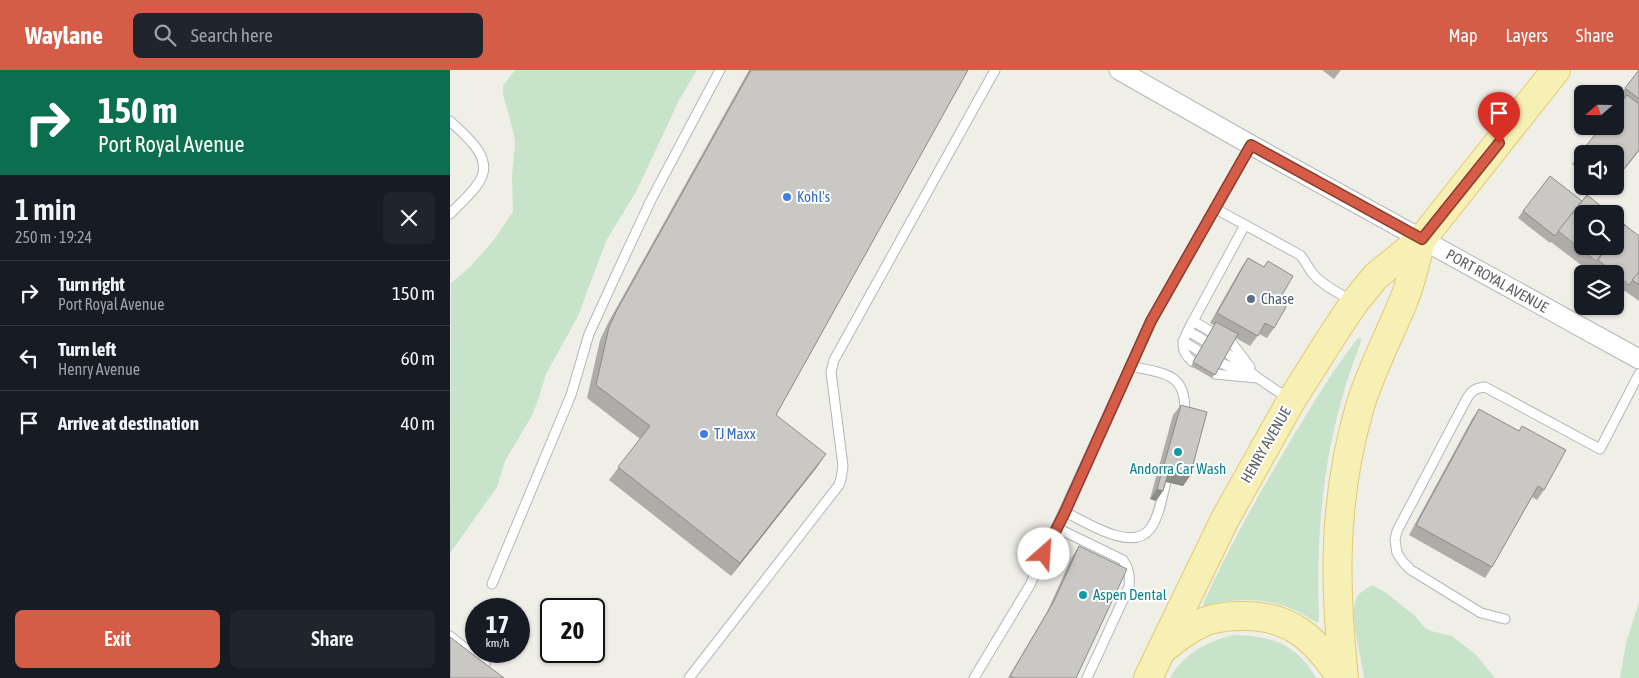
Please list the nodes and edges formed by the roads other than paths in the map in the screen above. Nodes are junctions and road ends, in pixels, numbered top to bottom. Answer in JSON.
{"nodes":[{"id":1,"x":720,"y":70,"type":"edge"},
{"id":2,"x":995,"y":70,"type":"edge"},
{"id":3,"x":1120,"y":70,"type":"edge"},
{"id":4,"x":1556,"y":70,"type":"edge"},
{"id":5,"x":450,"y":121,"type":"edge"},
{"id":6,"x":1251,"y":145,"type":"junction"},
{"id":7,"x":1216,"y":209,"type":"junction"},
{"id":8,"x":450,"y":214,"type":"edge"},
{"id":9,"x":1245,"y":225,"type":"junction"},
{"id":10,"x":1422,"y":239,"type":"junction"},
{"id":11,"x":1354,"y":302,"type":"junction"},
{"id":12,"x":1193,"y":321,"type":"junction"},
{"id":13,"x":1188,"y":331,"type":"junction"},
{"id":14,"x":1210,"y":331,"type":"edge"},
{"id":15,"x":1183,"y":341,"type":"junction"},
{"id":16,"x":1205,"y":341,"type":"edge"},
{"id":17,"x":1232,"y":343,"type":"edge"},
{"id":18,"x":1199,"y":351,"type":"edge"},
{"id":19,"x":1227,"y":353,"type":"edge"},
{"id":20,"x":1639,"y":359,"type":"edge"},
{"id":21,"x":1193,"y":362,"type":"edge"},
{"id":22,"x":1221,"y":363,"type":"edge"},
{"id":23,"x":1130,"y":366,"type":"junction"},
{"id":24,"x":1215,"y":374,"type":"edge"},
{"id":25,"x":1639,"y":374,"type":"edge"},
{"id":26,"x":1258,"y":378,"type":"junction"},
{"id":27,"x":1291,"y":401,"type":"junction"},
{"id":28,"x":1184,"y":418,"type":"edge"},
{"id":29,"x":1166,"y":482,"type":"edge"},
{"id":30,"x":1065,"y":512,"type":"junction"},
{"id":31,"x":1057,"y":528,"type":"junction"},
{"id":32,"x":492,"y":584,"type":"dead end"},
{"id":33,"x":1505,"y":619,"type":"dead end"},
{"id":34,"x":450,"y":636,"type":"edge"},
{"id":35,"x":1160,"y":651,"type":"junction"},
{"id":36,"x":485,"y":664,"type":"edge"},
{"id":37,"x":689,"y":678,"type":"edge"},
{"id":38,"x":974,"y":678,"type":"edge"},
{"id":39,"x":1087,"y":678,"type":"edge"},
{"id":40,"x":1148,"y":678,"type":"edge"},
{"id":41,"x":1342,"y":678,"type":"edge"}],
"edges":[{"from":1,"to":32,"type":"lane"},
{"from":2,"to":37,"type":"lane"},
{"from":3,"to":6,"type":"street","name":"PORT ROYAL AVENUE"},
{"from":4,"to":10,"type":"main road","name":"HENRY AVENUE"},
{"from":5,"to":8,"type":"lane"},
{"from":6,"to":7,"type":"lane"},
{"from":6,"to":10,"type":"street","name":"PORT ROYAL AVENUE"},
{"from":7,"to":9,"type":"lane"},
{"from":7,"to":23,"type":"lane"},
{"from":9,"to":11,"type":"lane"},
{"from":9,"to":12,"type":"lane"},
{"from":10,"to":11,"type":"main road","name":"HENRY AVENUE"},
{"from":10,"to":20,"type":"street","name":"PORT ROYAL AVENUE"},
{"from":10,"to":41,"type":"main road","name":"HENRY AVENUE"},
{"from":11,"to":27,"type":"main road","name":"HENRY AVENUE"},
{"from":12,"to":13,"type":"lane"},
{"from":12,"to":14,"type":"lane"},
{"from":13,"to":15,"type":"lane"},
{"from":13,"to":16,"type":"lane"},
{"from":15,"to":18,"type":"lane"},
{"from":15,"to":21,"type":"lane"},
{"from":17,"to":26,"type":"lane"},
{"from":19,"to":26,"type":"lane"},
{"from":22,"to":26,"type":"lane"},
{"from":23,"to":28,"type":"lane"},
{"from":23,"to":30,"type":"lane"},
{"from":24,"to":26,"type":"lane"},
{"from":25,"to":33,"type":"lane"},
{"from":26,"to":27,"type":"lane"},
{"from":27,"to":35,"type":"main road","name":"HENRY AVENUE"},
{"from":29,"to":30,"type":"lane"},
{"from":30,"to":31,"type":"lane"},
{"from":31,"to":38,"type":"lane"},
{"from":31,"to":39,"type":"lane"},
{"from":34,"to":36,"type":"lane"},
{"from":35,"to":40,"type":"main road","name":"HENRY AVENUE"},
{"from":35,"to":41,"type":"main road"}]}
